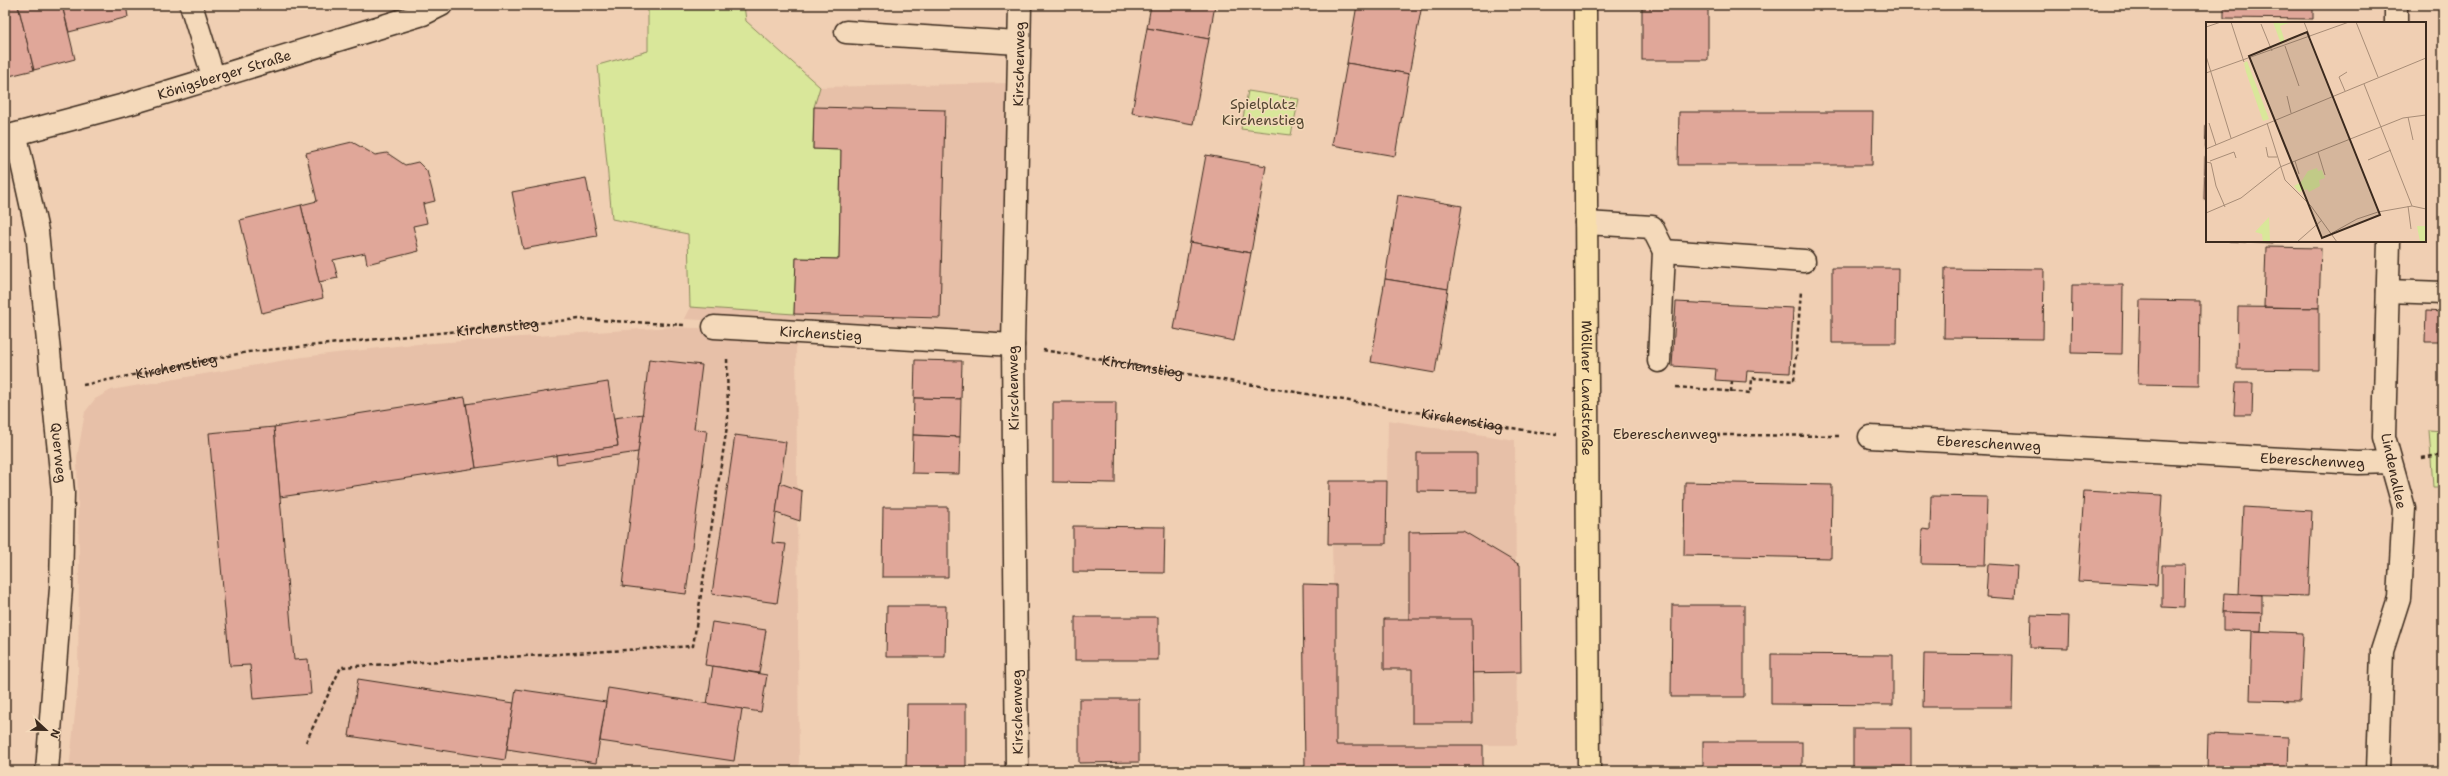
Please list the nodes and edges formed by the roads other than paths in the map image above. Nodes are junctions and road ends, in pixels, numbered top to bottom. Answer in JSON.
{"nodes":[{"id":1,"x":191,"y":5,"type":"edge"},
{"id":2,"x":441,"y":5,"type":"edge"},
{"id":3,"x":1020,"y":5,"type":"edge"},
{"id":4,"x":1585,"y":5,"type":"edge"},
{"id":5,"x":2396,"y":5,"type":"edge"},
{"id":6,"x":2396,"y":22,"type":"edge"},
{"id":7,"x":846,"y":32,"type":"dead end"},
{"id":8,"x":1018,"y":43,"type":"junction"},
{"id":9,"x":214,"y":79,"type":"junction"},
{"id":10,"x":10,"y":137,"type":"edge"},
{"id":11,"x":1586,"y":223,"type":"junction"},
{"id":12,"x":2389,"y":242,"type":"edge"},
{"id":13,"x":1664,"y":251,"type":"junction"},
{"id":14,"x":1804,"y":260,"type":"road end"},
{"id":15,"x":2388,"y":291,"type":"junction"},
{"id":16,"x":2443,"y":293,"type":"edge"},
{"id":17,"x":714,"y":327,"type":"road end"},
{"id":18,"x":1013,"y":345,"type":"junction"},
{"id":19,"x":1659,"y":361,"type":"road end"},
{"id":20,"x":1870,"y":436,"type":"road end"},
{"id":21,"x":2390,"y":462,"type":"junction"},
{"id":22,"x":47,"y":771,"type":"edge"},
{"id":23,"x":1018,"y":771,"type":"edge"},
{"id":24,"x":1588,"y":771,"type":"edge"},
{"id":25,"x":2378,"y":771,"type":"edge"}],
"edges":[{"from":1,"to":9,"type":"street"},
{"from":2,"to":9,"type":"street","name":"Königsberger Straße"},
{"from":3,"to":8,"type":"street","name":"Kirschenweg"},
{"from":4,"to":11,"type":"main road","name":"Möllner Landstraße"},
{"from":5,"to":6,"type":"street"},
{"from":7,"to":8,"type":"street"},
{"from":8,"to":18,"type":"street","name":"Kirschenweg"},
{"from":9,"to":10,"type":"street","name":"Königsberger Straße"},
{"from":10,"to":22,"type":"street","name":"Querweg"},
{"from":11,"to":13,"type":"street"},
{"from":11,"to":24,"type":"main road","name":"Möllner Landstraße"},
{"from":12,"to":15,"type":"street","name":"Lindenallee"},
{"from":13,"to":14,"type":"street"},
{"from":13,"to":19,"type":"street"},
{"from":15,"to":16,"type":"street"},
{"from":15,"to":21,"type":"street","name":"Lindenallee"},
{"from":17,"to":18,"type":"street","name":"Kirchenstieg"},
{"from":18,"to":23,"type":"street","name":"Kirschenweg"},
{"from":20,"to":21,"type":"street","name":"Ebereschenweg"},
{"from":21,"to":25,"type":"street","name":"Lindenallee"}]}
